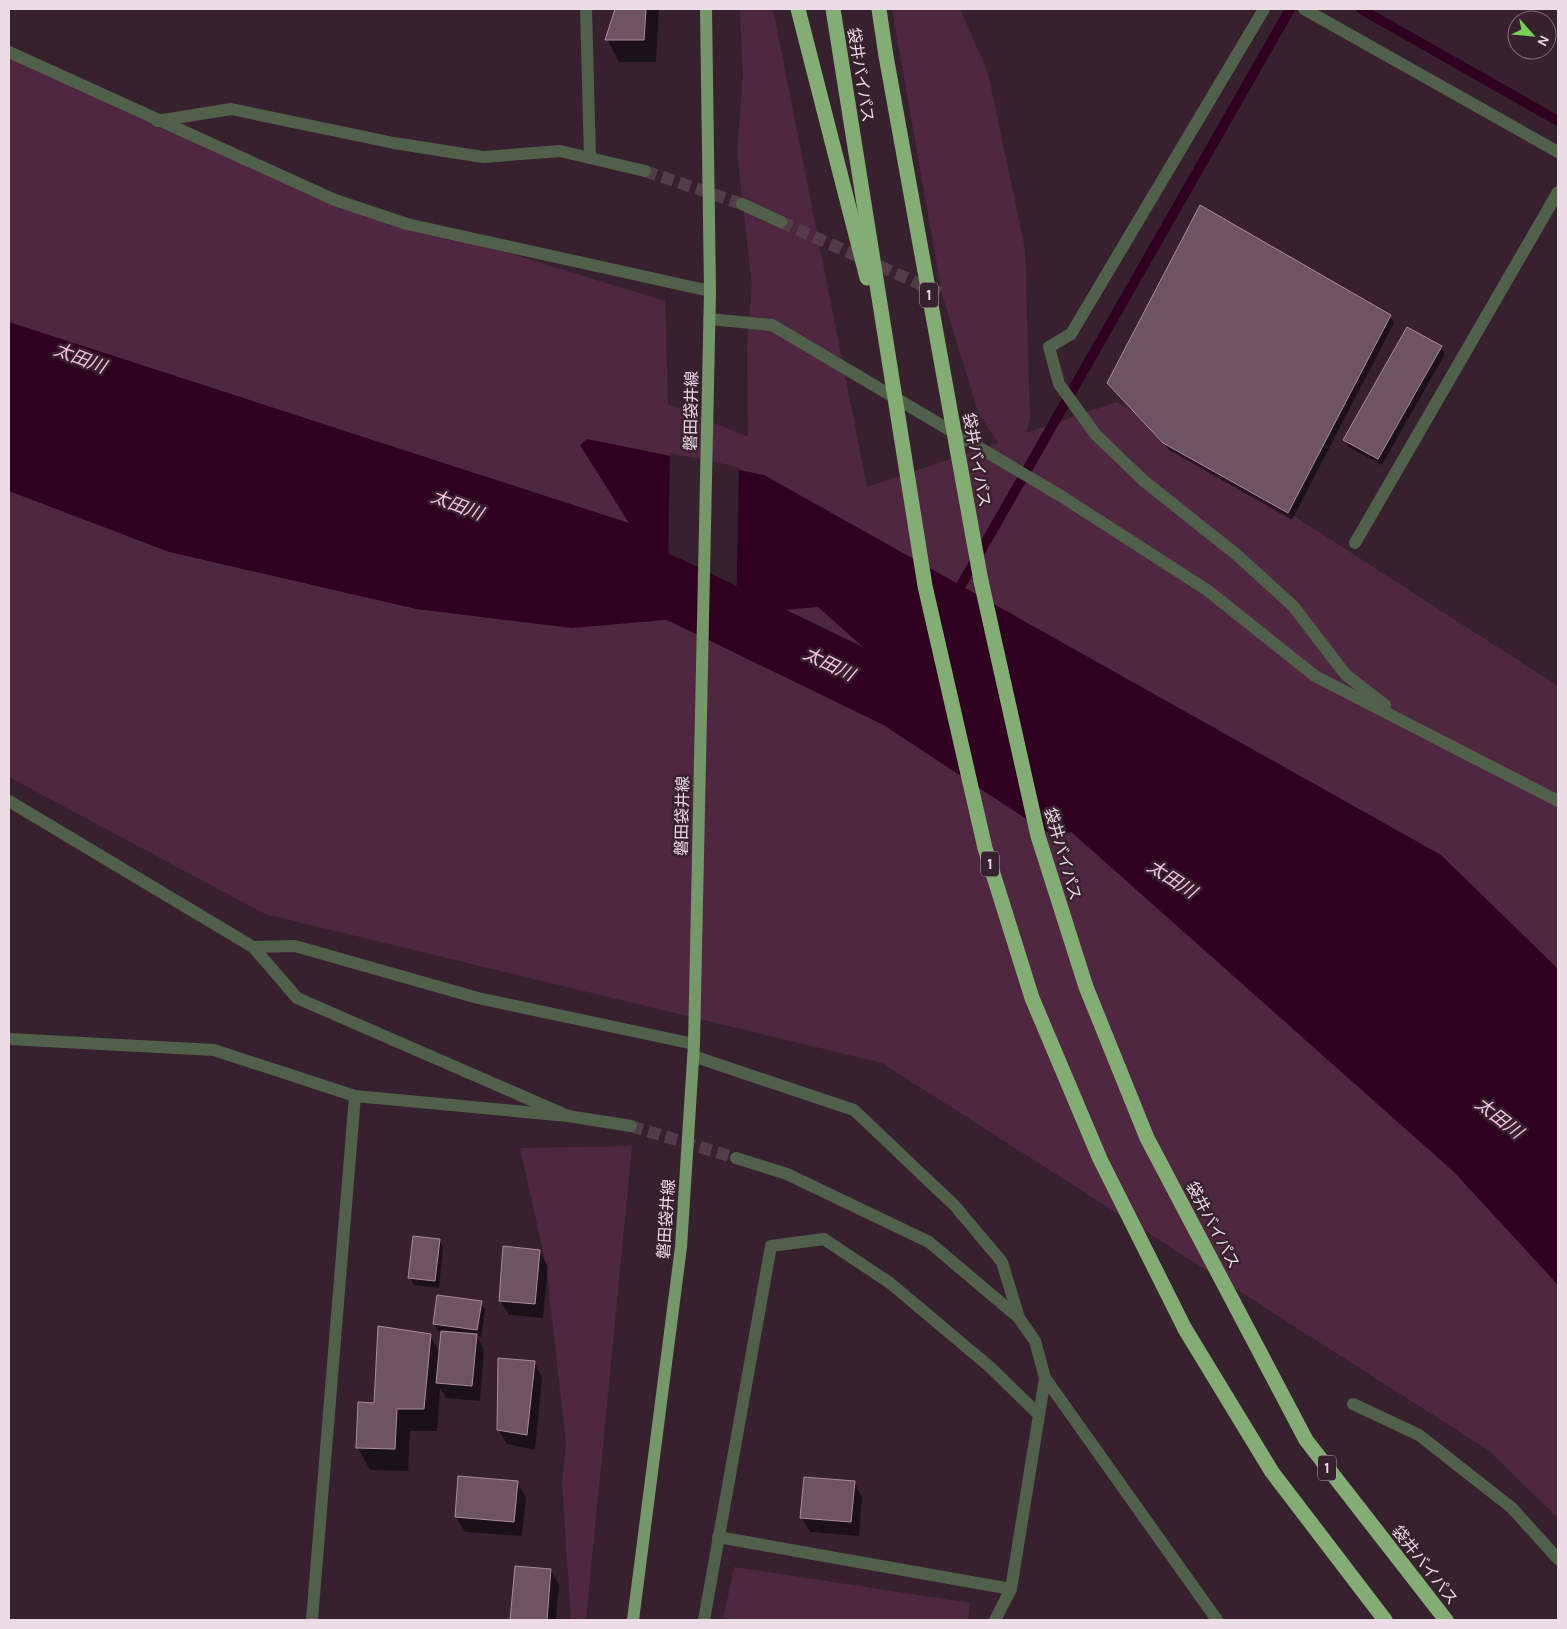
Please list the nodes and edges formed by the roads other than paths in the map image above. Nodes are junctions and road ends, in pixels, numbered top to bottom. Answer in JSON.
{"nodes":[{"id":1,"x":586,"y":9,"type":"edge"},
{"id":2,"x":706,"y":9,"type":"edge"},
{"id":3,"x":798,"y":9,"type":"edge"},
{"id":4,"x":833,"y":9,"type":"edge"},
{"id":5,"x":879,"y":9,"type":"edge"},
{"id":6,"x":1264,"y":9,"type":"edge"},
{"id":7,"x":1304,"y":9,"type":"edge"},
{"id":8,"x":9,"y":52,"type":"edge"},
{"id":9,"x":157,"y":120,"type":"junction"},
{"id":10,"x":1558,"y":152,"type":"edge"},
{"id":11,"x":590,"y":158,"type":"junction"},
{"id":12,"x":645,"y":171,"type":"tunnel mouth"},
{"id":13,"x":1558,"y":192,"type":"edge"},
{"id":14,"x":742,"y":204,"type":"tunnel mouth"},
{"id":15,"x":781,"y":222,"type":"tunnel mouth"},
{"id":16,"x":710,"y":291,"type":"junction"},
{"id":17,"x":709,"y":319,"type":"junction"},
{"id":18,"x":890,"y":369,"type":"junction"},
{"id":19,"x":1355,"y":543,"type":"dead end"},
{"id":20,"x":1410,"y":724,"type":"junction"},
{"id":21,"x":9,"y":801,"type":"edge"},
{"id":22,"x":1558,"y":801,"type":"edge"},
{"id":23,"x":254,"y":947,"type":"junction"},
{"id":24,"x":9,"y":1039,"type":"edge"},
{"id":25,"x":693,"y":1050,"type":"junction"},
{"id":26,"x":355,"y":1096,"type":"junction"},
{"id":27,"x":568,"y":1116,"type":"junction"},
{"id":28,"x":631,"y":1126,"type":"tunnel mouth"},
{"id":29,"x":736,"y":1158,"type":"tunnel mouth"},
{"id":30,"x":1020,"y":1318,"type":"junction"},
{"id":31,"x":1045,"y":1378,"type":"junction"},
{"id":32,"x":1353,"y":1404,"type":"dead end"},
{"id":33,"x":1038,"y":1414,"type":"junction"},
{"id":34,"x":718,"y":1537,"type":"junction"},
{"id":35,"x":1558,"y":1559,"type":"edge"},
{"id":36,"x":1011,"y":1589,"type":"junction"},
{"id":37,"x":312,"y":1620,"type":"edge"},
{"id":38,"x":633,"y":1620,"type":"edge"},
{"id":39,"x":704,"y":1620,"type":"edge"},
{"id":40,"x":995,"y":1620,"type":"edge"},
{"id":41,"x":1217,"y":1620,"type":"edge"},
{"id":42,"x":1385,"y":1620,"type":"edge"},
{"id":43,"x":1446,"y":1620,"type":"edge"}],
"edges":[{"from":1,"to":11,"type":"street"},
{"from":2,"to":16,"type":"main road","name":"磐田袋井線"},
{"from":3,"to":18,"type":"highway","number":"1","bridge":true},
{"from":4,"to":18,"type":"highway","name":"袋井バイパス","number":"1","bridge":true},
{"from":5,"to":43,"type":"highway","name":"袋井バイパス","number":"1","bridge":true},
{"from":6,"to":20,"type":"street"},
{"from":7,"to":10,"type":"street"},
{"from":8,"to":9,"type":"street"},
{"from":9,"to":11,"type":"street"},
{"from":9,"to":16,"type":"street"},
{"from":11,"to":12,"type":"street"},
{"from":13,"to":19,"type":"street"},
{"from":14,"to":15,"type":"street"},
{"from":16,"to":17,"type":"main road","name":"磐田袋井線"},
{"from":17,"to":20,"type":"street"},
{"from":17,"to":25,"type":"main road","name":"磐田袋井線"},
{"from":18,"to":42,"type":"highway","name":"袋井バイパス","number":"1","bridge":true},
{"from":20,"to":22,"type":"street"},
{"from":21,"to":23,"type":"street"},
{"from":23,"to":25,"type":"street"},
{"from":23,"to":27,"type":"street"},
{"from":24,"to":26,"type":"street"},
{"from":25,"to":30,"type":"street"},
{"from":25,"to":38,"type":"main road","name":"磐田袋井線"},
{"from":26,"to":27,"type":"street"},
{"from":26,"to":37,"type":"street"},
{"from":27,"to":28,"type":"street"},
{"from":29,"to":30,"type":"street"},
{"from":30,"to":31,"type":"street"},
{"from":31,"to":33,"type":"street"},
{"from":31,"to":41,"type":"street"},
{"from":32,"to":35,"type":"street"},
{"from":33,"to":34,"type":"street"},
{"from":33,"to":36,"type":"street"},
{"from":34,"to":36,"type":"street"},
{"from":34,"to":39,"type":"street"},
{"from":36,"to":40,"type":"street"}]}
